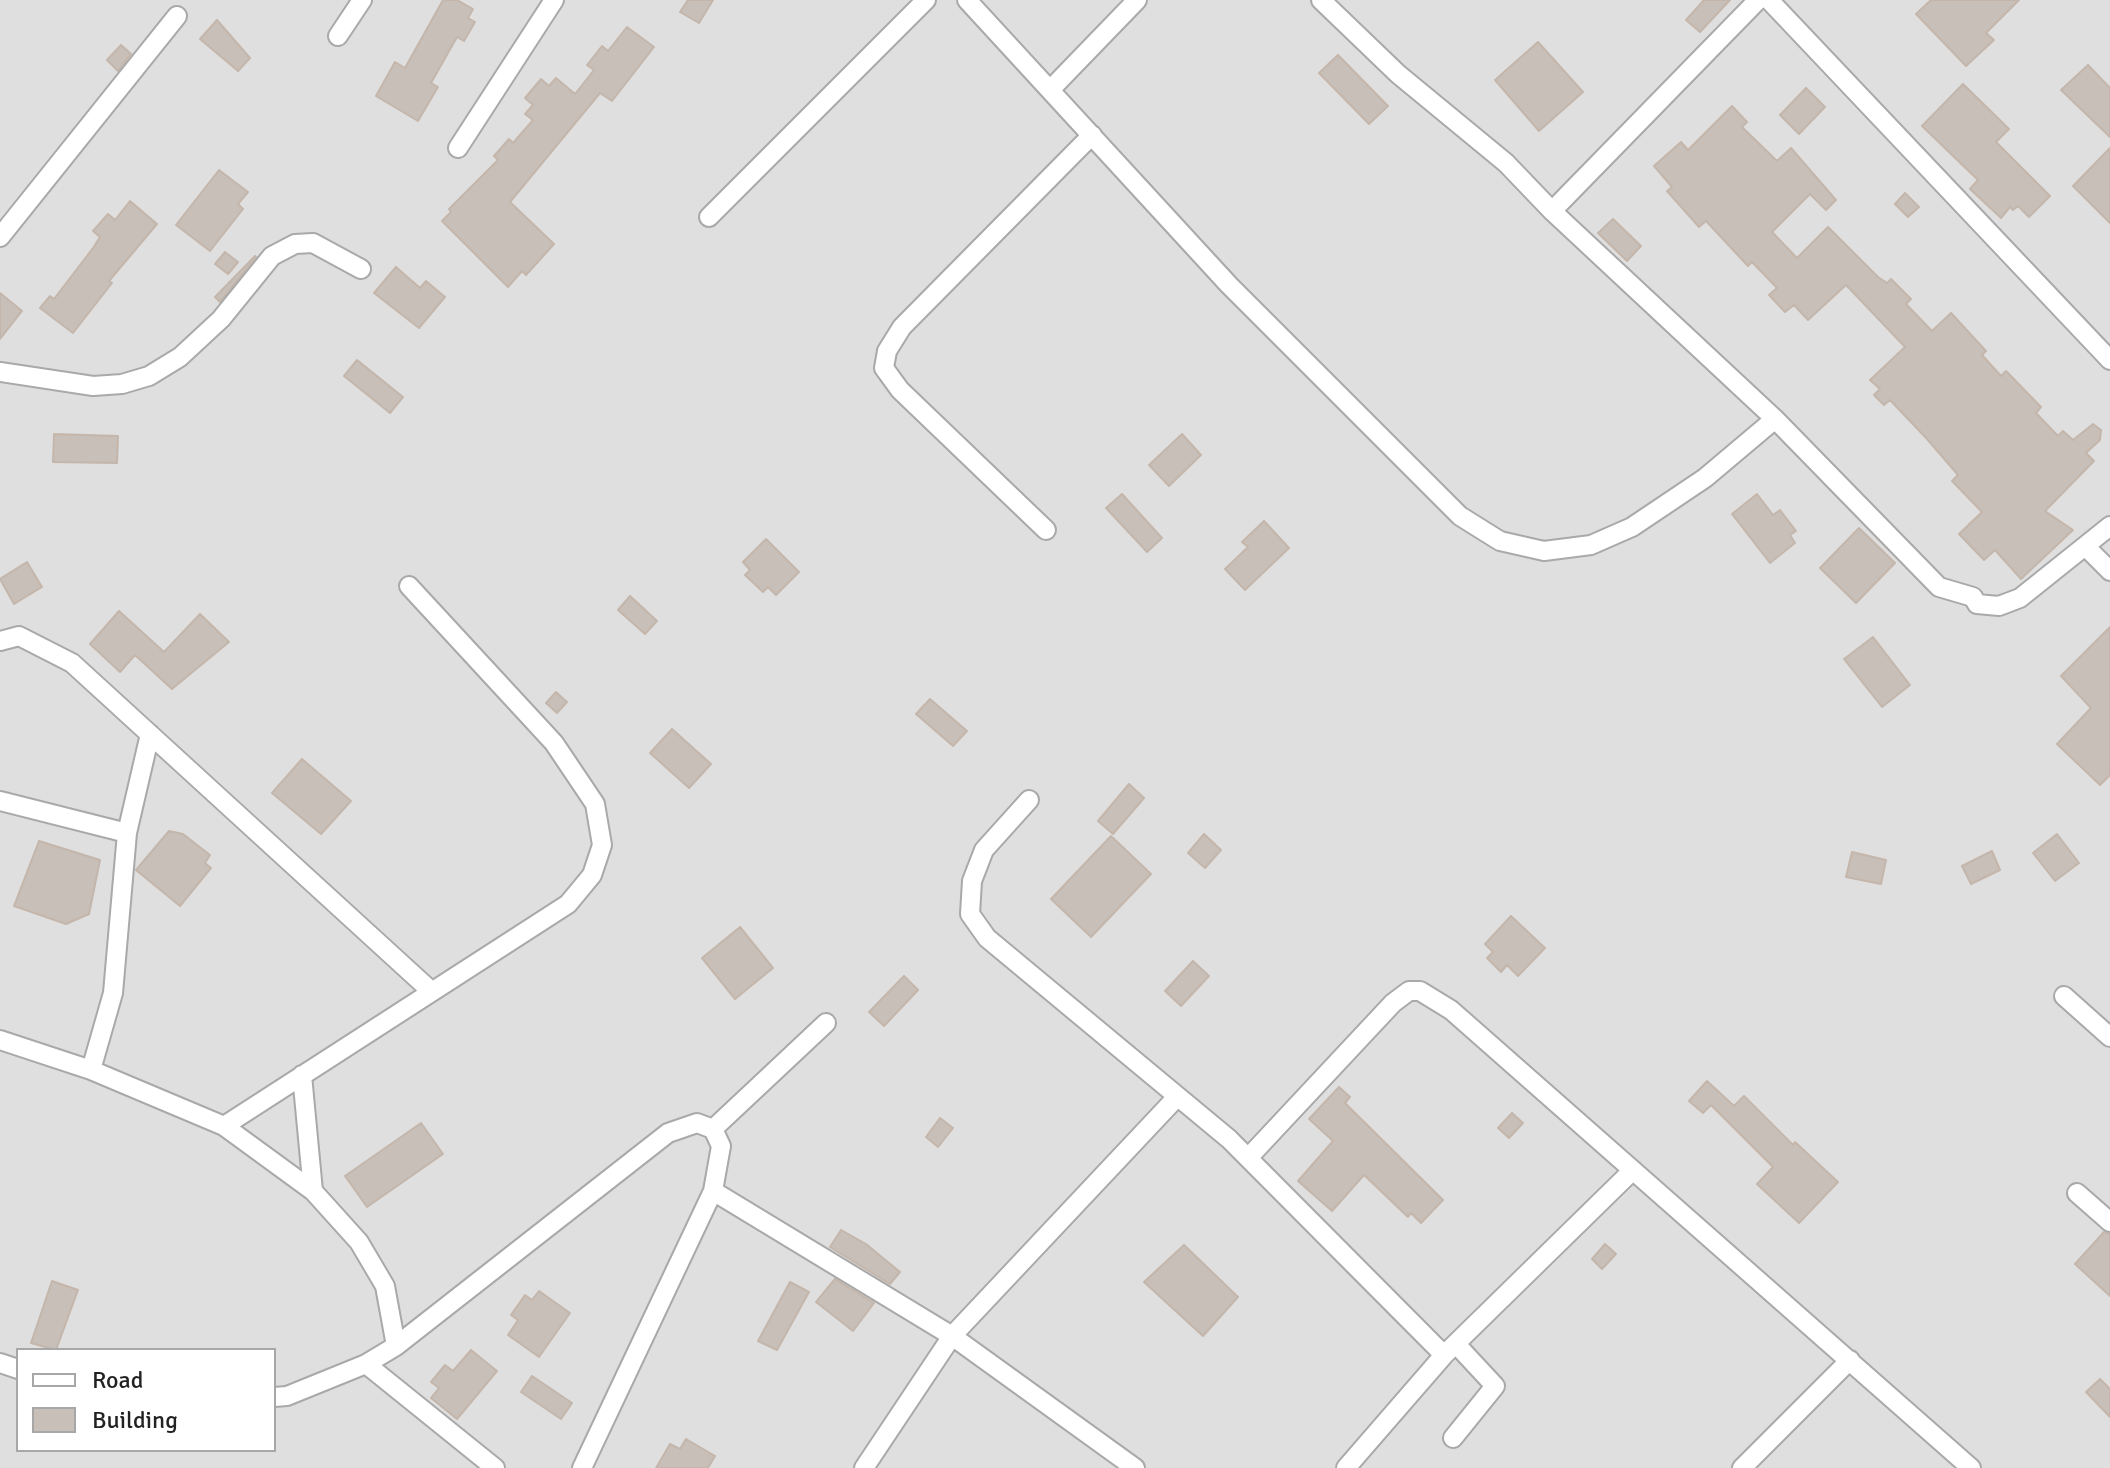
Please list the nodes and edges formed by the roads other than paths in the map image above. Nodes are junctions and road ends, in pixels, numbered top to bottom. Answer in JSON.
{"nodes":[{"id":1,"x":362,"y":0,"type":"edge"},
{"id":2,"x":554,"y":0,"type":"edge"},
{"id":3,"x":926,"y":0,"type":"edge"},
{"id":4,"x":967,"y":0,"type":"edge"},
{"id":5,"x":1137,"y":0,"type":"edge"},
{"id":6,"x":1321,"y":0,"type":"edge"},
{"id":7,"x":1758,"y":0,"type":"edge"},
{"id":8,"x":1769,"y":0,"type":"edge"},
{"id":9,"x":177,"y":16,"type":"dead end"},
{"id":10,"x":338,"y":36,"type":"dead end"},
{"id":11,"x":1050,"y":90,"type":"junction"},
{"id":12,"x":1092,"y":135,"type":"junction"},
{"id":13,"x":458,"y":148,"type":"dead end"},
{"id":14,"x":1552,"y":211,"type":"junction"},
{"id":15,"x":709,"y":217,"type":"dead end"},
{"id":16,"x":0,"y":237,"type":"edge"},
{"id":17,"x":361,"y":269,"type":"dead end"},
{"id":18,"x":2110,"y":360,"type":"edge"},
{"id":19,"x":0,"y":372,"type":"edge"},
{"id":20,"x":1775,"y":419,"type":"junction"},
{"id":21,"x":2110,"y":526,"type":"edge"},
{"id":22,"x":1046,"y":530,"type":"dead end"},
{"id":23,"x":2086,"y":547,"type":"junction"},
{"id":24,"x":2110,"y":571,"type":"edge"},
{"id":25,"x":409,"y":586,"type":"dead end"},
{"id":26,"x":0,"y":641,"type":"edge"},
{"id":27,"x":150,"y":734,"type":"junction"},
{"id":28,"x":1029,"y":800,"type":"dead end"},
{"id":29,"x":0,"y":801,"type":"edge"},
{"id":30,"x":127,"y":833,"type":"junction"},
{"id":31,"x":431,"y":991,"type":"junction"},
{"id":32,"x":2064,"y":996,"type":"dead end"},
{"id":33,"x":826,"y":1023,"type":"dead end"},
{"id":34,"x":2110,"y":1037,"type":"edge"},
{"id":35,"x":0,"y":1040,"type":"edge"},
{"id":36,"x":91,"y":1070,"type":"junction"},
{"id":37,"x":302,"y":1075,"type":"junction"},
{"id":38,"x":1176,"y":1098,"type":"junction"},
{"id":39,"x":224,"y":1126,"type":"junction"},
{"id":40,"x":713,"y":1129,"type":"junction"},
{"id":41,"x":1248,"y":1158,"type":"junction"},
{"id":42,"x":1633,"y":1170,"type":"junction"},
{"id":43,"x":313,"y":1191,"type":"junction"},
{"id":44,"x":713,"y":1191,"type":"junction"},
{"id":45,"x":2077,"y":1193,"type":"dead end"},
{"id":46,"x":2110,"y":1222,"type":"edge"},
{"id":47,"x":952,"y":1336,"type":"junction"},
{"id":48,"x":396,"y":1346,"type":"junction"},
{"id":49,"x":1450,"y":1350,"type":"junction"},
{"id":50,"x":1850,"y":1360,"type":"junction"},
{"id":51,"x":366,"y":1364,"type":"junction"},
{"id":52,"x":276,"y":1397,"type":"edge"},
{"id":53,"x":1453,"y":1438,"type":"dead end"},
{"id":54,"x":495,"y":1468,"type":"edge"},
{"id":55,"x":582,"y":1468,"type":"edge"},
{"id":56,"x":864,"y":1468,"type":"edge"},
{"id":57,"x":1135,"y":1468,"type":"edge"},
{"id":58,"x":1346,"y":1468,"type":"edge"},
{"id":59,"x":1742,"y":1468,"type":"edge"},
{"id":60,"x":1971,"y":1468,"type":"edge"}],
"edges":[{"from":1,"to":10,"type":"street"},
{"from":2,"to":13,"type":"street"},
{"from":3,"to":15,"type":"street"},
{"from":4,"to":11,"type":"street"},
{"from":5,"to":11,"type":"street"},
{"from":6,"to":14,"type":"street"},
{"from":7,"to":14,"type":"street"},
{"from":8,"to":18,"type":"street"},
{"from":9,"to":16,"type":"street"},
{"from":11,"to":12,"type":"street"},
{"from":12,"to":20,"type":"street"},
{"from":12,"to":22,"type":"street"},
{"from":14,"to":20,"type":"street"},
{"from":17,"to":19,"type":"street"},
{"from":20,"to":23,"type":"street"},
{"from":21,"to":23,"type":"street"},
{"from":23,"to":24,"type":"street"},
{"from":25,"to":31,"type":"street"},
{"from":26,"to":27,"type":"street"},
{"from":27,"to":30,"type":"street"},
{"from":27,"to":31,"type":"street"},
{"from":28,"to":38,"type":"street"},
{"from":29,"to":30,"type":"street"},
{"from":30,"to":36,"type":"street"},
{"from":31,"to":37,"type":"street"},
{"from":32,"to":34,"type":"street"},
{"from":33,"to":40,"type":"street"},
{"from":35,"to":36,"type":"street"},
{"from":36,"to":39,"type":"street"},
{"from":37,"to":39,"type":"street"},
{"from":37,"to":43,"type":"street"},
{"from":38,"to":41,"type":"street"},
{"from":38,"to":47,"type":"street"},
{"from":39,"to":43,"type":"street"},
{"from":40,"to":44,"type":"street"},
{"from":40,"to":48,"type":"street"},
{"from":41,"to":42,"type":"street"},
{"from":41,"to":49,"type":"street"},
{"from":42,"to":49,"type":"street"},
{"from":42,"to":50,"type":"street"},
{"from":43,"to":48,"type":"street"},
{"from":44,"to":47,"type":"street"},
{"from":44,"to":55,"type":"street"},
{"from":45,"to":46,"type":"street"},
{"from":47,"to":56,"type":"street"},
{"from":47,"to":57,"type":"street"},
{"from":48,"to":51,"type":"street"},
{"from":49,"to":53,"type":"street"},
{"from":49,"to":58,"type":"street"},
{"from":50,"to":59,"type":"street"},
{"from":50,"to":60,"type":"street"},
{"from":51,"to":52,"type":"street"},
{"from":51,"to":54,"type":"street"}]}
